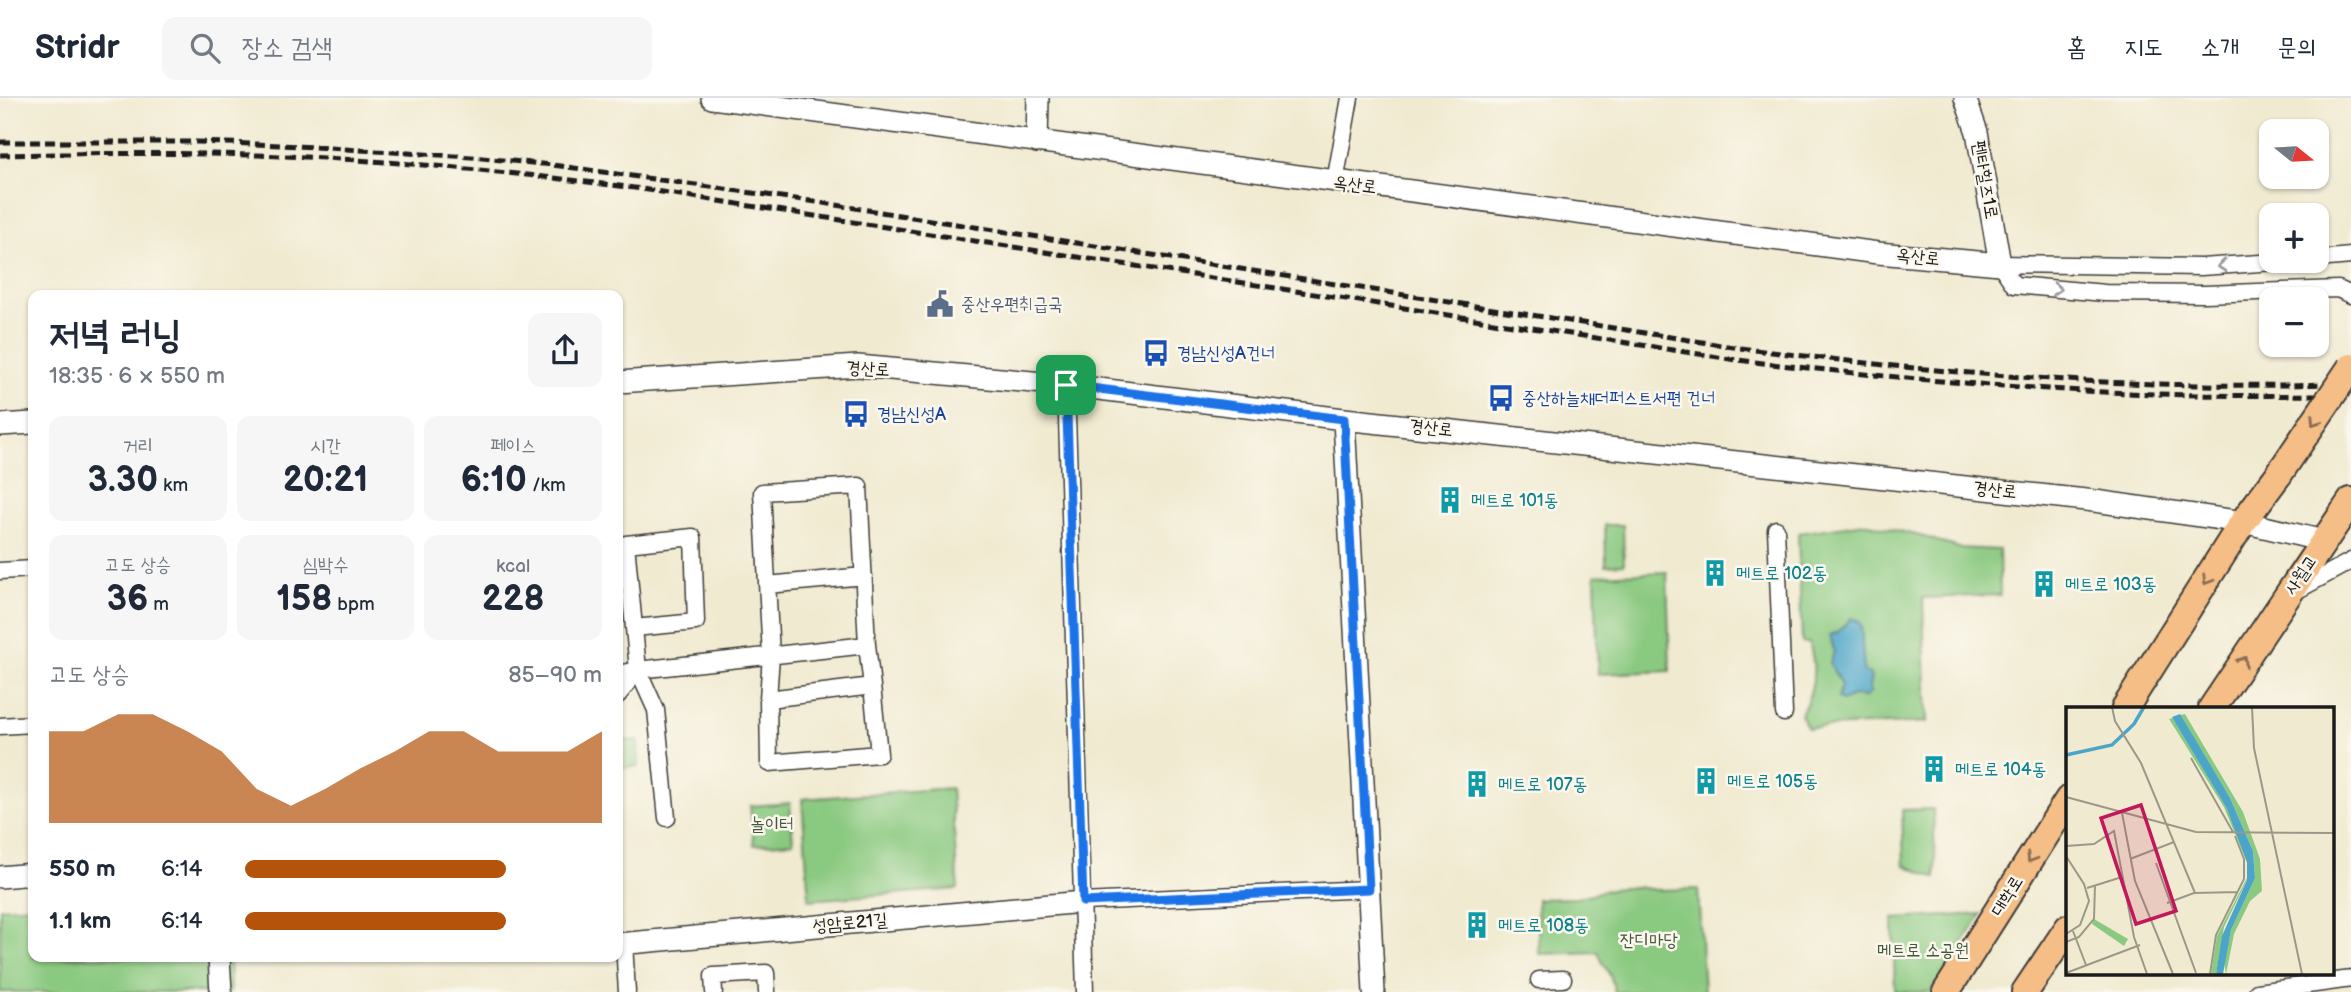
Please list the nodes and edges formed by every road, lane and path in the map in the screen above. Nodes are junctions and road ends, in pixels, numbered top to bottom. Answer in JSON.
{"nodes":[{"id":1,"x":712,"y":98,"type":"edge"},
{"id":2,"x":1038,"y":98,"type":"edge"},
{"id":3,"x":1350,"y":98,"type":"edge"},
{"id":4,"x":1965,"y":98,"type":"edge"},
{"id":5,"x":1037,"y":142,"type":"junction"},
{"id":6,"x":1335,"y":182,"type":"junction"},
{"id":7,"x":2351,"y":256,"type":"edge"},
{"id":8,"x":2329,"y":258,"type":"edge"},
{"id":9,"x":2259,"y":263,"type":"edge"},
{"id":10,"x":2000,"y":264,"type":"junction"},
{"id":11,"x":2351,"y":295,"type":"edge"},
{"id":12,"x":2351,"y":367,"type":"edge"},
{"id":13,"x":623,"y":382,"type":"edge"},
{"id":14,"x":1066,"y":385,"type":"junction"},
{"id":15,"x":1344,"y":419,"type":"junction"},
{"id":16,"x":28,"y":423,"type":"edge"},
{"id":17,"x":0,"y":425,"type":"edge"},
{"id":18,"x":2351,"y":501,"type":"edge"},
{"id":19,"x":2243,"y":522,"type":"junction"},
{"id":20,"x":1776,"y":529,"type":"dead end"},
{"id":21,"x":2324,"y":541,"type":"junction"},
{"id":22,"x":2351,"y":561,"type":"edge"},
{"id":23,"x":28,"y":569,"type":"edge"},
{"id":24,"x":0,"y":571,"type":"edge"},
{"id":25,"x":864,"y":576,"type":"junction"},
{"id":26,"x":767,"y":584,"type":"junction"},
{"id":27,"x":2281,"y":605,"type":"junction"},
{"id":28,"x":634,"y":628,"type":"junction"},
{"id":29,"x":867,"y":645,"type":"junction"},
{"id":30,"x":771,"y":655,"type":"junction"},
{"id":31,"x":638,"y":670,"type":"junction"},
{"id":32,"x":623,"y":673,"type":"edge"},
{"id":33,"x":872,"y":686,"type":"junction"},
{"id":34,"x":623,"y":689,"type":"edge"},
{"id":35,"x":768,"y":698,"type":"junction"},
{"id":36,"x":2127,"y":707,"type":"edge"},
{"id":37,"x":2213,"y":707,"type":"edge"},
{"id":38,"x":1784,"y":713,"type":"dead end"},
{"id":39,"x":28,"y":724,"type":"edge"},
{"id":40,"x":0,"y":726,"type":"edge"},
{"id":41,"x":2066,"y":802,"type":"edge"},
{"id":42,"x":667,"y":818,"type":"dead end"},
{"id":43,"x":28,"y":874,"type":"edge"},
{"id":44,"x":0,"y":877,"type":"edge"},
{"id":45,"x":1369,"y":889,"type":"junction"},
{"id":46,"x":1083,"y":902,"type":"junction"},
{"id":47,"x":2066,"y":930,"type":"edge"},
{"id":48,"x":623,"y":944,"type":"edge"},
{"id":49,"x":219,"y":962,"type":"edge"},
{"id":50,"x":623,"y":962,"type":"edge"},
{"id":51,"x":1563,"y":979,"type":"dead end"},
{"id":52,"x":2351,"y":979,"type":"edge"},
{"id":53,"x":1539,"y":980,"type":"dead end"},
{"id":54,"x":221,"y":992,"type":"edge"},
{"id":55,"x":626,"y":992,"type":"edge"},
{"id":56,"x":714,"y":992,"type":"edge"},
{"id":57,"x":767,"y":992,"type":"edge"},
{"id":58,"x":1085,"y":992,"type":"edge"},
{"id":59,"x":1374,"y":992,"type":"edge"},
{"id":60,"x":1946,"y":992,"type":"edge"},
{"id":61,"x":2025,"y":992,"type":"edge"},
{"id":62,"x":2257,"y":992,"type":"edge"}],
"edges":[{"from":1,"to":5,"type":"street","name":"옥산로"},
{"from":2,"to":5,"type":"street"},
{"from":3,"to":6,"type":"street"},
{"from":4,"to":10,"type":"street","name":"펜타힐즈1로"},
{"from":5,"to":6,"type":"street","name":"옥산로"},
{"from":6,"to":10,"type":"street","name":"옥산로"},
{"from":7,"to":8,"type":"street"},
{"from":9,"to":10,"type":"street","one_way":true},
{"from":10,"to":11,"type":"street","one_way":true},
{"from":12,"to":19,"type":"main road","one_way":true,"bridge":true},
{"from":13,"to":14,"type":"street","name":"경산로"},
{"from":14,"to":15,"type":"street","name":"경산로"},
{"from":14,"to":46,"type":"street"},
{"from":15,"to":19,"type":"street","name":"경산로"},
{"from":15,"to":45,"type":"street"},
{"from":16,"to":17,"type":"street"},
{"from":18,"to":21,"type":"main road","name":"사월교"},
{"from":19,"to":21,"type":"street","name":"경산로"},
{"from":19,"to":36,"type":"main road","one_way":true},
{"from":20,"to":38,"type":"street"},
{"from":21,"to":27,"type":"main road","name":"사월교"},
{"from":22,"to":27,"type":"street"},
{"from":23,"to":24,"type":"street"},
{"from":25,"to":26,"type":"street"},
{"from":25,"to":26,"type":"street"},
{"from":25,"to":29,"type":"street"},
{"from":26,"to":30,"type":"street"},
{"from":37,"to":27,"type":"main road","one_way":true},
{"from":28,"to":28,"type":"street"},
{"from":28,"to":31,"type":"street"},
{"from":29,"to":30,"type":"street"},
{"from":29,"to":33,"type":"street"},
{"from":30,"to":31,"type":"street"},
{"from":30,"to":35,"type":"street"},
{"from":31,"to":32,"type":"street"},
{"from":31,"to":34,"type":"street"},
{"from":31,"to":42,"type":"street"},
{"from":33,"to":35,"type":"street"},
{"from":33,"to":35,"type":"street"},
{"from":39,"to":40,"type":"street"},
{"from":41,"to":60,"type":"main road","name":"대학로","one_way":true},
{"from":43,"to":44,"type":"street"},
{"from":45,"to":46,"type":"street"},
{"from":45,"to":59,"type":"street"},
{"from":46,"to":48,"type":"street","name":"성암로21길"},
{"from":46,"to":58,"type":"street"},
{"from":47,"to":61,"type":"main road"},
{"from":49,"to":54,"type":"street"},
{"from":50,"to":55,"type":"street"},
{"from":51,"to":53,"type":"street"},
{"from":52,"to":62,"type":"street"},
{"from":56,"to":57,"type":"street"}]}
